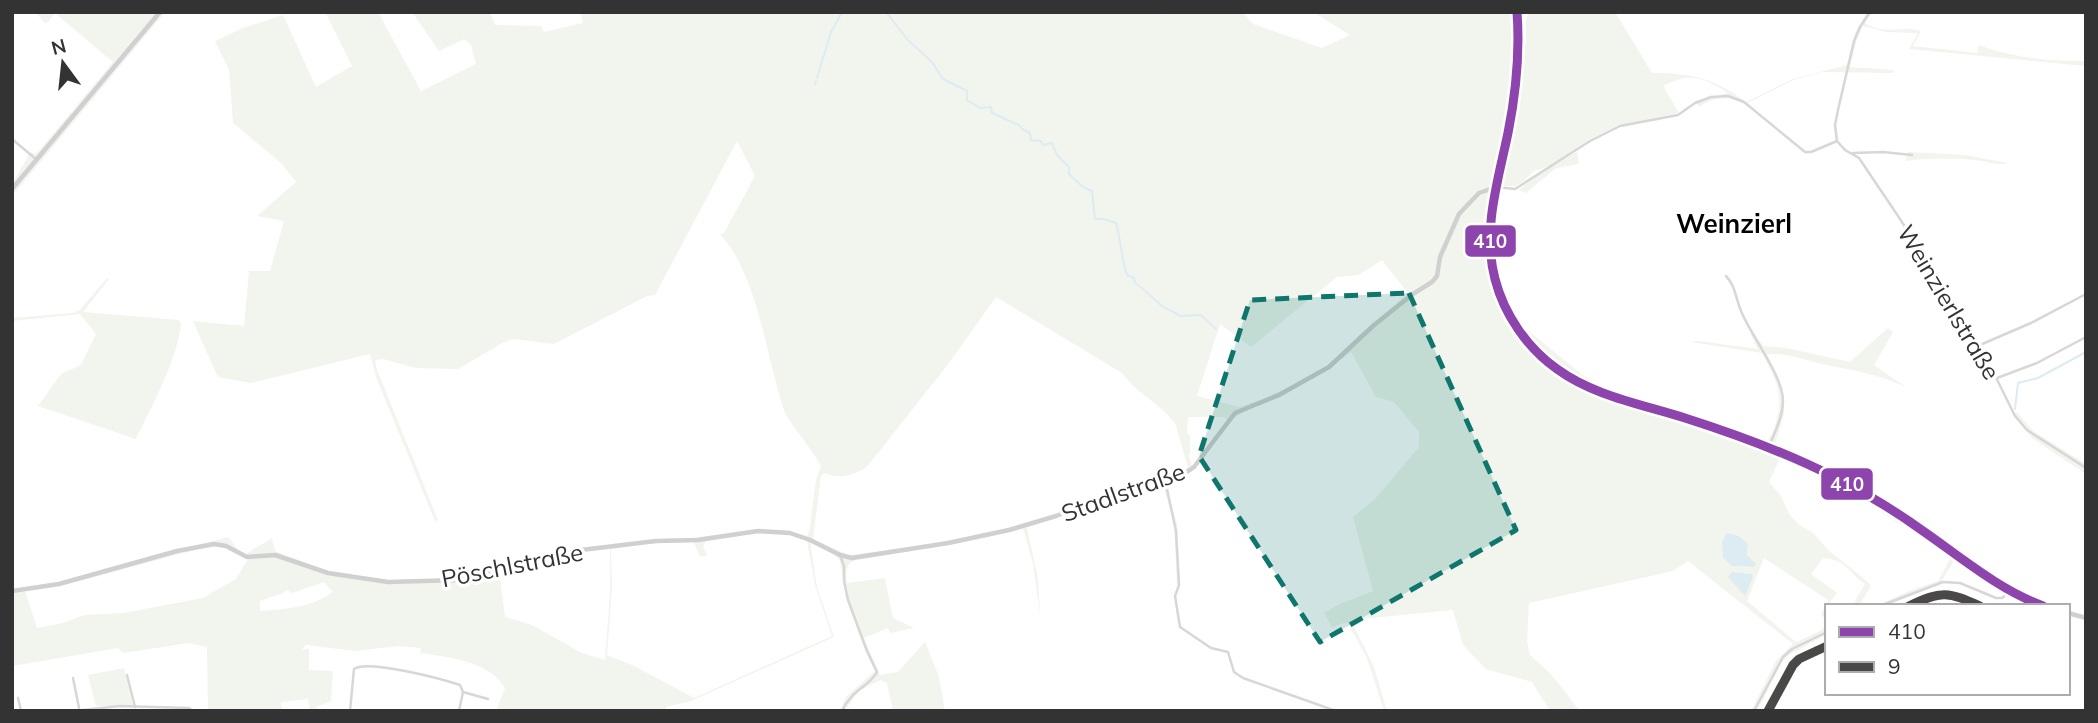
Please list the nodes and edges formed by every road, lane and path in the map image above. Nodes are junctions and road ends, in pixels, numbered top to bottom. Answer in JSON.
{"nodes":[{"id":1,"x":160,"y":12,"type":"edge"},
{"id":2,"x":1517,"y":12,"type":"edge"},
{"id":3,"x":1870,"y":12,"type":"edge"},
{"id":4,"x":12,"y":139,"type":"edge"},
{"id":5,"x":1837,"y":141,"type":"junction"},
{"id":6,"x":1853,"y":153,"type":"junction"},
{"id":7,"x":1912,"y":155,"type":"dead end"},
{"id":8,"x":37,"y":160,"type":"junction"},
{"id":9,"x":1496,"y":187,"type":"junction"},
{"id":10,"x":12,"y":189,"type":"edge"},
{"id":11,"x":1726,"y":276,"type":"dead end"},
{"id":12,"x":2086,"y":294,"type":"edge"},
{"id":13,"x":2086,"y":337,"type":"edge"},
{"id":14,"x":1980,"y":345,"type":"junction"},
{"id":15,"x":1996,"y":379,"type":"junction"},
{"id":16,"x":1768,"y":448,"type":"junction"},
{"id":17,"x":2086,"y":468,"type":"edge"},
{"id":18,"x":1165,"y":480,"type":"junction"},
{"id":19,"x":839,"y":555,"type":"junction"},
{"id":20,"x":852,"y":558,"type":"junction"},
{"id":21,"x":844,"y":566,"type":"junction"},
{"id":22,"x":12,"y":591,"type":"edge"},
{"id":23,"x":2009,"y":592,"type":"junction"},
{"id":24,"x":1885,"y":604,"type":"edge"},
{"id":25,"x":2039,"y":604,"type":"edge"},
{"id":26,"x":1825,"y":633,"type":"edge"},
{"id":27,"x":127,"y":675,"type":"dead end"},
{"id":28,"x":73,"y":678,"type":"dead end"},
{"id":29,"x":463,"y":692,"type":"junction"},
{"id":30,"x":18,"y":698,"type":"dead end"},
{"id":31,"x":488,"y":699,"type":"dead end"},
{"id":32,"x":137,"y":709,"type":"edge"},
{"id":33,"x":79,"y":710,"type":"edge"},
{"id":34,"x":192,"y":710,"type":"edge"},
{"id":35,"x":21,"y":711,"type":"edge"},
{"id":36,"x":73,"y":711,"type":"edge"},
{"id":37,"x":350,"y":711,"type":"edge"},
{"id":38,"x":459,"y":711,"type":"edge"},
{"id":39,"x":842,"y":711,"type":"edge"},
{"id":40,"x":1336,"y":711,"type":"edge"},
{"id":41,"x":1754,"y":711,"type":"edge"}],
"edges":[{"from":1,"to":8,"type":"street"},
{"from":2,"to":9,"type":"street"},
{"from":3,"to":5,"type":"street"},
{"from":4,"to":8,"type":"street"},
{"from":5,"to":6,"type":"street","name":"Weinzierlstraße"},
{"from":5,"to":9,"type":"street"},
{"from":6,"to":7,"type":"street"},
{"from":6,"to":14,"type":"street","name":"Weinzierlstraße"},
{"from":8,"to":10,"type":"street"},
{"from":9,"to":16,"type":"street"},
{"from":9,"to":18,"type":"street","name":"Stadlstraße"},
{"from":11,"to":16,"type":"street"},
{"from":12,"to":14,"type":"street"},
{"from":13,"to":15,"type":"street"},
{"from":14,"to":15,"type":"street","name":"Weinzierlstraße"},
{"from":15,"to":17,"type":"street","name":"Weinzierlstraße"},
{"from":16,"to":23,"type":"street"},
{"from":18,"to":20,"type":"street","name":"Stadlstraße"},
{"from":18,"to":40,"type":"street"},
{"from":19,"to":20,"type":"street","name":"Stadlstraße"},
{"from":19,"to":21,"type":"street"},
{"from":19,"to":22,"type":"street","name":"Pöschlstraße"},
{"from":20,"to":21,"type":"street"},
{"from":21,"to":39,"type":"street"},
{"from":23,"to":24,"type":"street"},
{"from":23,"to":25,"type":"street"},
{"from":26,"to":41,"type":"street"},
{"from":27,"to":32,"type":"street"},
{"from":28,"to":33,"type":"street"},
{"from":29,"to":31,"type":"street"},
{"from":29,"to":37,"type":"street"},
{"from":29,"to":38,"type":"street"},
{"from":30,"to":35,"type":"street"},
{"from":32,"to":33,"type":"street"},
{"from":32,"to":34,"type":"street"},
{"from":33,"to":36,"type":"street"}]}
